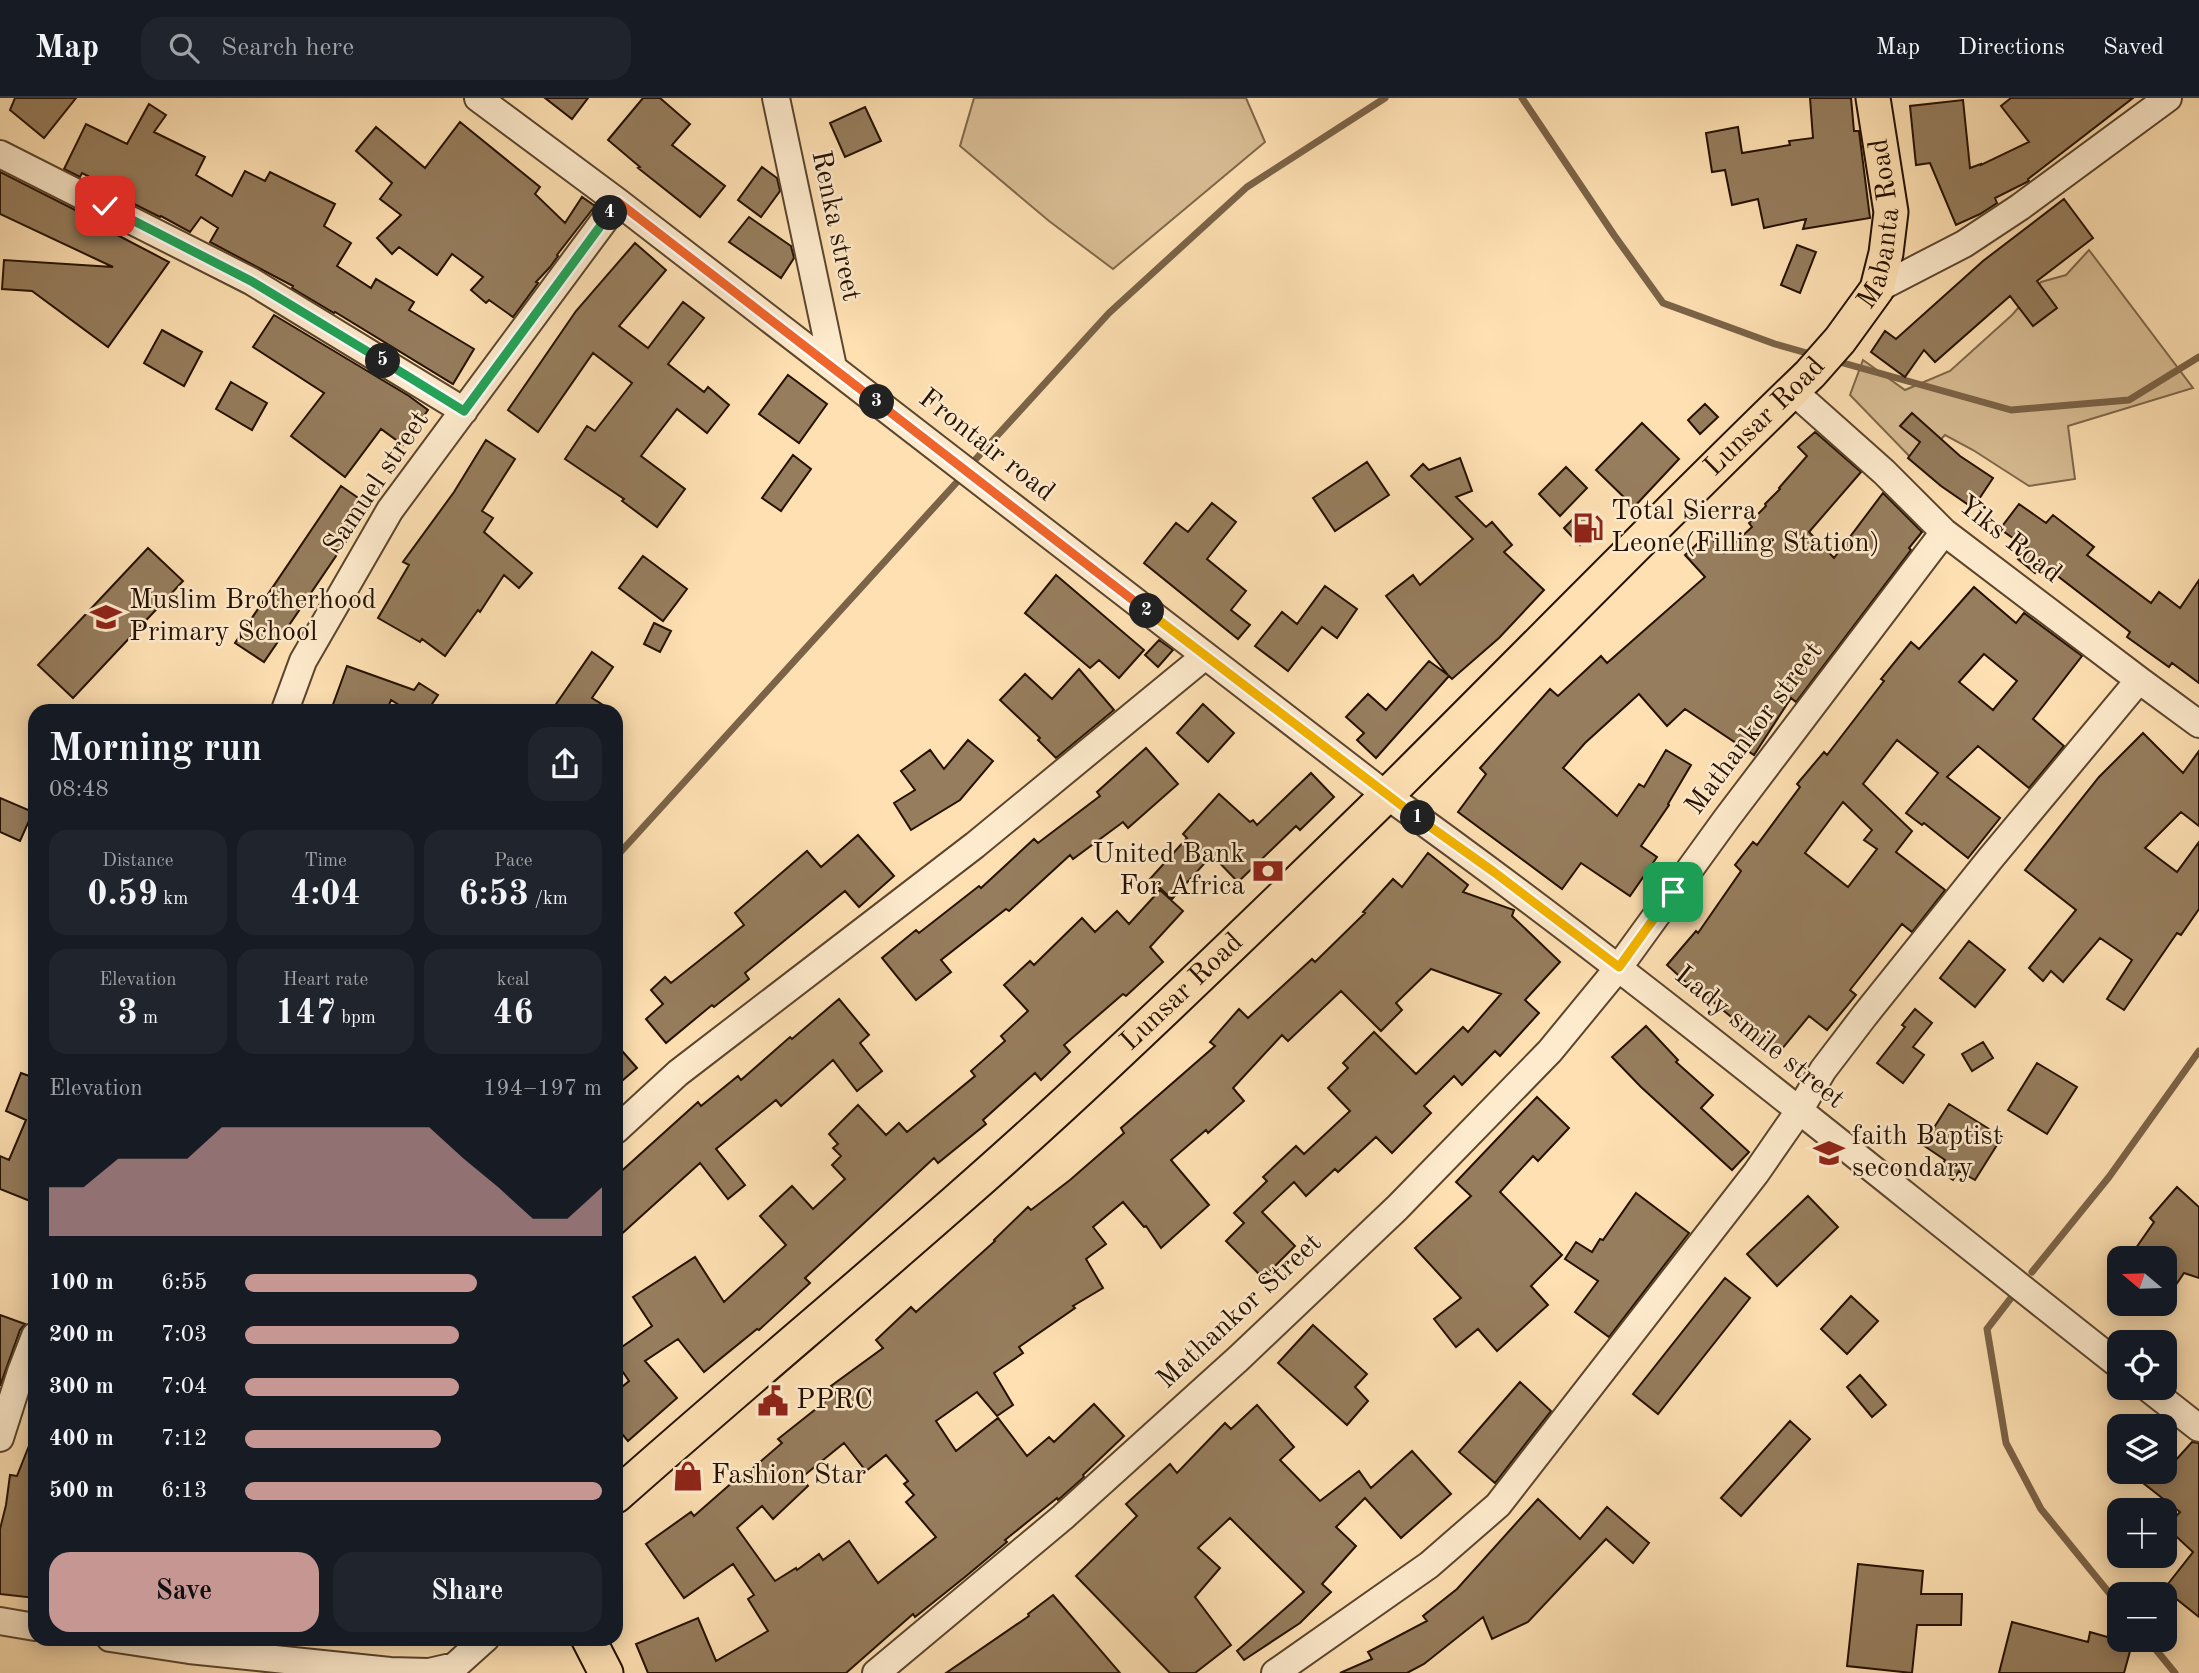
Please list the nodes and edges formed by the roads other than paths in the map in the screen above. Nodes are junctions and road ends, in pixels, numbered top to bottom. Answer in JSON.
{"nodes":[{"id":1,"x":478,"y":98,"type":"edge"},
{"id":2,"x":776,"y":98,"type":"edge"},
{"id":3,"x":1873,"y":98,"type":"edge"},
{"id":4,"x":2168,"y":98,"type":"edge"},
{"id":5,"x":0,"y":154,"type":"edge"},
{"id":6,"x":618,"y":202,"type":"junction"},
{"id":7,"x":1877,"y":289,"type":"junction"},
{"id":8,"x":1840,"y":340,"type":"joint"},
{"id":9,"x":833,"y":367,"type":"junction"},
{"id":10,"x":1802,"y":382,"type":"junction"},
{"id":11,"x":464,"y":411,"type":"junction"},
{"id":12,"x":1944,"y":532,"type":"junction"},
{"id":13,"x":1205,"y":656,"type":"junction"},
{"id":14,"x":2139,"y":680,"type":"junction"},
{"id":15,"x":287,"y":704,"type":"edge"},
{"id":16,"x":2199,"y":724,"type":"edge"},
{"id":17,"x":1386,"y":795,"type":"junction"},
{"id":18,"x":1619,"y":967,"type":"junction"},
{"id":19,"x":1799,"y":1111,"type":"junction"},
{"id":20,"x":623,"y":1124,"type":"edge"},
{"id":21,"x":28,"y":1354,"type":"edge"},
{"id":22,"x":2107,"y":1355,"type":"edge"},
{"id":23,"x":2163,"y":1400,"type":"edge"},
{"id":24,"x":2199,"y":1428,"type":"edge"},
{"id":25,"x":0,"y":1438,"type":"edge"},
{"id":26,"x":623,"y":1490,"type":"edge"},
{"id":27,"x":0,"y":1621,"type":"edge"},
{"id":28,"x":28,"y":1626,"type":"edge"},
{"id":29,"x":163,"y":1646,"type":"edge"},
{"id":30,"x":478,"y":1646,"type":"edge"},
{"id":31,"x":592,"y":1646,"type":"edge"},
{"id":32,"x":454,"y":1669,"type":"edge"},
{"id":33,"x":606,"y":1673,"type":"edge"},
{"id":34,"x":876,"y":1673,"type":"edge"},
{"id":35,"x":1275,"y":1673,"type":"edge"}],
"edges":[{"from":1,"to":6,"type":"street","name":"Frontair road"},
{"from":2,"to":9,"type":"street","name":"Renka street"},
{"from":3,"to":7,"type":"main road","name":"Mabanta Road"},
{"from":4,"to":7,"type":"street"},
{"from":5,"to":11,"type":"street"},
{"from":6,"to":9,"type":"street","name":"Frontair road"},
{"from":6,"to":11,"type":"street","name":"Samuel street"},
{"from":7,"to":8,"type":"main road","name":"Mabanta Road"},
{"from":8,"to":10,"type":"main road","name":"Lunsar Road"},
{"from":9,"to":13,"type":"street","name":"Frontair road"},
{"from":10,"to":12,"type":"street","name":"Yiks Road"},
{"from":10,"to":17,"type":"main road","name":"Lunsar Road"},
{"from":11,"to":15,"type":"street","name":"Samuel street"},
{"from":12,"to":14,"type":"street","name":"Yiks Road"},
{"from":12,"to":18,"type":"street","name":"Mathankor street"},
{"from":13,"to":17,"type":"street","name":"Frontair road"},
{"from":13,"to":20,"type":"street"},
{"from":14,"to":16,"type":"street","name":"Yiks Road"},
{"from":14,"to":19,"type":"street"},
{"from":17,"to":18,"type":"street","name":"Lady smile street"},
{"from":17,"to":26,"type":"main road","name":"Lunsar Road"},
{"from":18,"to":19,"type":"street","name":"Lady smile street"},
{"from":18,"to":34,"type":"street","name":"Mathankor Street"},
{"from":19,"to":22,"type":"street","name":"Lady smile street"},
{"from":19,"to":35,"type":"street"},
{"from":21,"to":25,"type":"street"},
{"from":23,"to":24,"type":"street"},
{"from":27,"to":28,"type":"street"},
{"from":29,"to":32,"type":"street"},
{"from":30,"to":32,"type":"street"},
{"from":31,"to":33,"type":"main road"}]}
